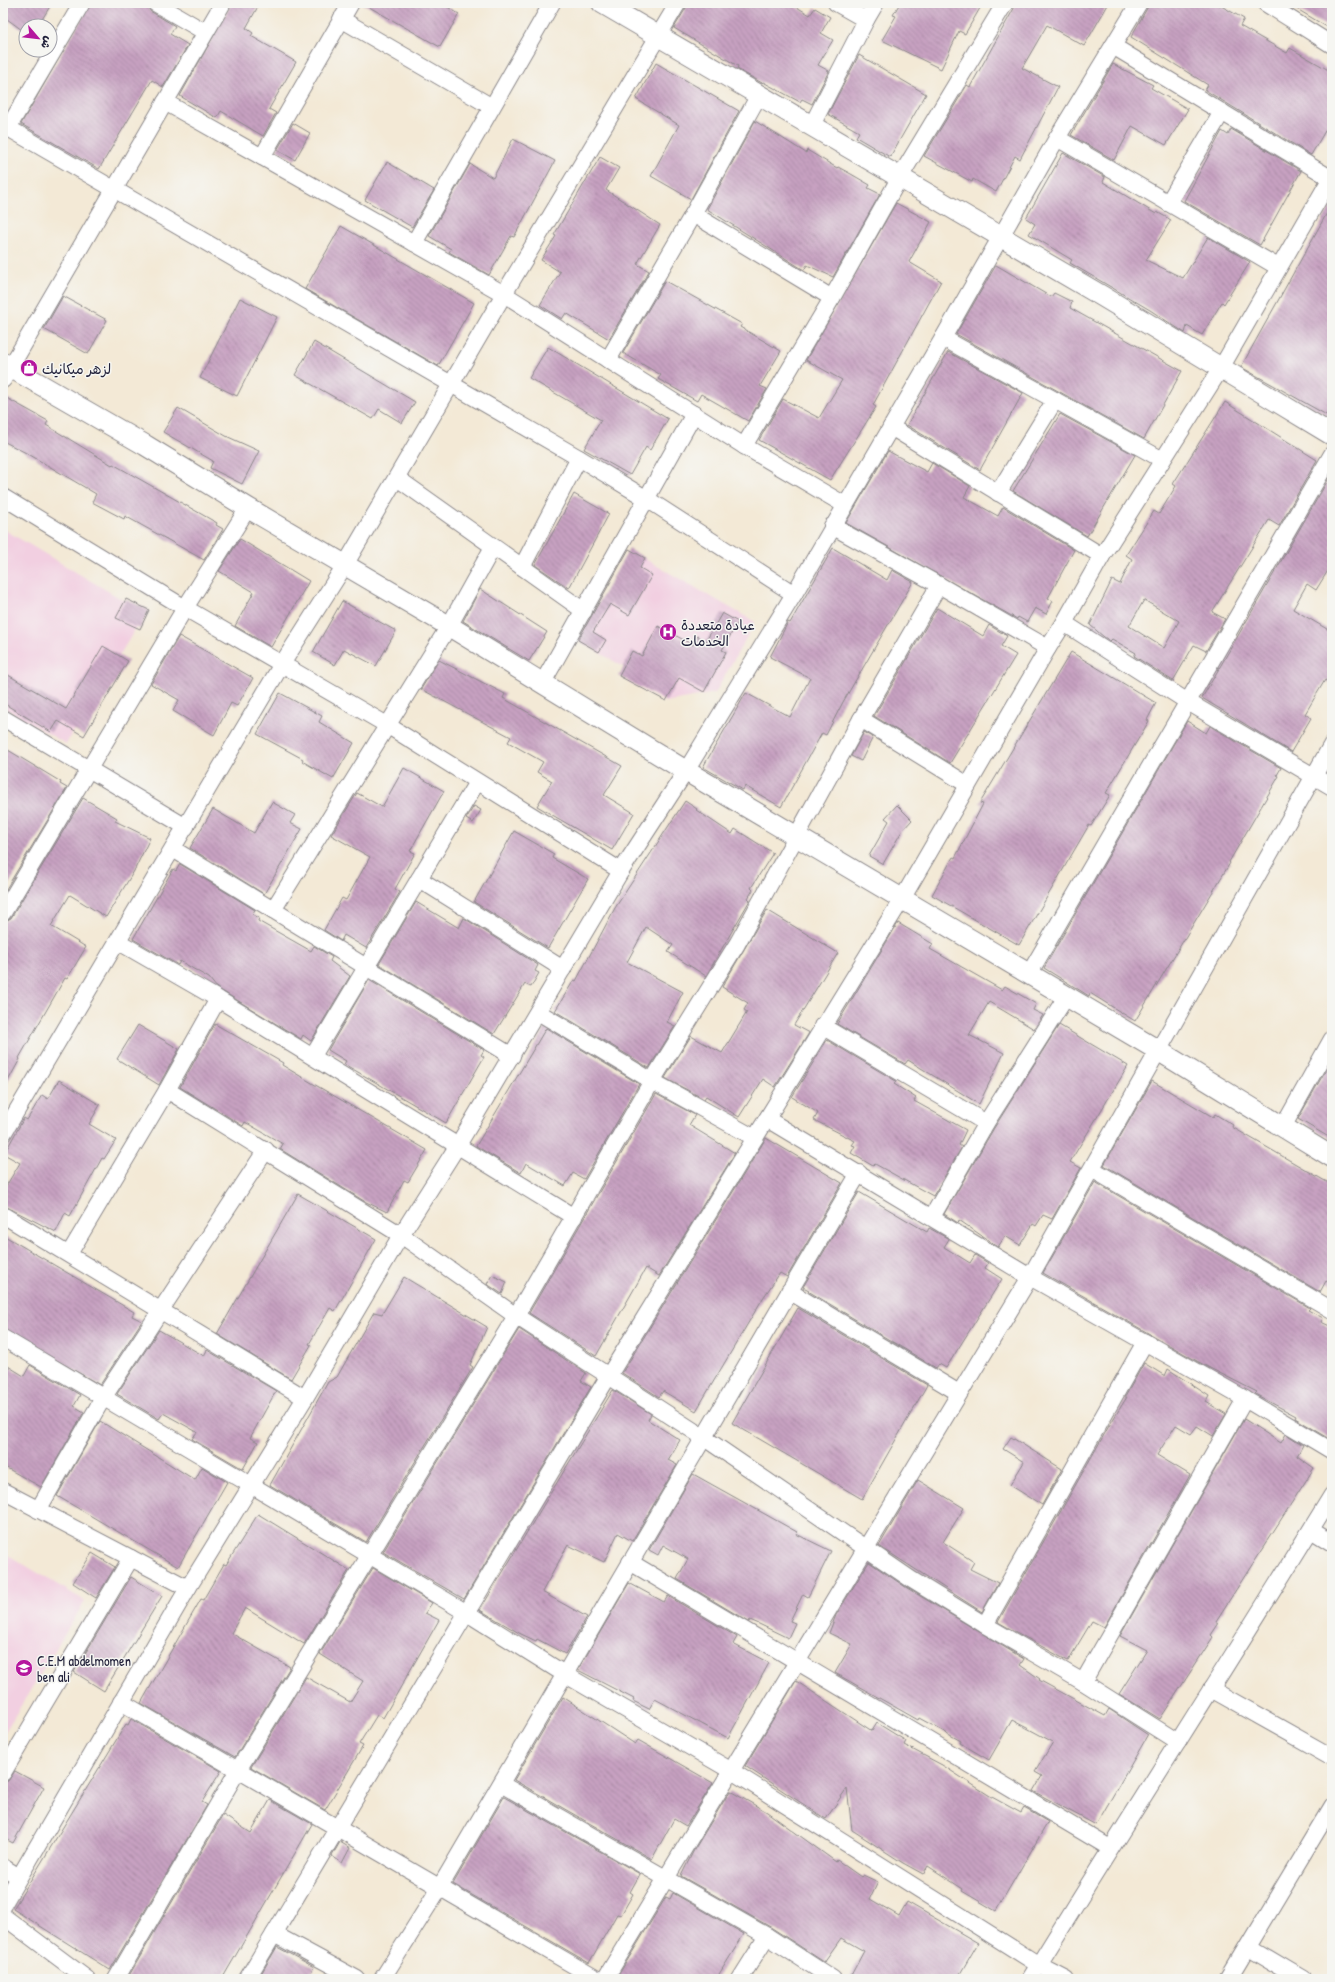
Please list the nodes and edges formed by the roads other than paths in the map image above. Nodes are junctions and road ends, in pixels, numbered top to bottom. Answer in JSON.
{"nodes":[{"id":1,"x":82,"y":3,"type":"edge"},
{"id":2,"x":155,"y":3,"type":"edge"},
{"id":3,"x":223,"y":3,"type":"edge"},
{"id":4,"x":351,"y":3,"type":"edge"},
{"id":5,"x":552,"y":3,"type":"edge"},
{"id":6,"x":602,"y":3,"type":"edge"},
{"id":7,"x":678,"y":3,"type":"edge"},
{"id":8,"x":836,"y":3,"type":"edge"},
{"id":9,"x":876,"y":3,"type":"edge"},
{"id":10,"x":1005,"y":3,"type":"edge"},
{"id":11,"x":1138,"y":3,"type":"edge"},
{"id":12,"x":1265,"y":3,"type":"edge"},
{"id":13,"x":341,"y":20,"type":"junction"},
{"id":14,"x":866,"y":20,"type":"junction"},
{"id":15,"x":205,"y":32,"type":"junction"},
{"id":16,"x":658,"y":37,"type":"junction"},
{"id":17,"x":1332,"y":45,"type":"edge"},
{"id":18,"x":1113,"y":46,"type":"junction"},
{"id":19,"x":759,"y":95,"type":"junction"},
{"id":20,"x":165,"y":102,"type":"junction"},
{"id":21,"x":492,"y":107,"type":"junction"},
{"id":22,"x":1222,"y":112,"type":"junction"},
{"id":23,"x":812,"y":125,"type":"junction"},
{"id":24,"x":6,"y":126,"type":"edge"},
{"id":25,"x":1057,"y":138,"type":"junction"},
{"id":26,"x":262,"y":157,"type":"junction"},
{"id":27,"x":900,"y":177,"type":"junction"},
{"id":28,"x":1332,"y":178,"type":"edge"},
{"id":29,"x":115,"y":188,"type":"junction"},
{"id":30,"x":1168,"y":203,"type":"junction"},
{"id":31,"x":693,"y":214,"type":"junction"},
{"id":32,"x":1001,"y":237,"type":"junction"},
{"id":33,"x":414,"y":243,"type":"junction"},
{"id":34,"x":1278,"y":267,"type":"junction"},
{"id":35,"x":504,"y":294,"type":"junction"},
{"id":36,"x":832,"y":298,"type":"junction"},
{"id":37,"x":943,"y":338,"type":"junction"},
{"id":38,"x":608,"y":360,"type":"junction"},
{"id":39,"x":1221,"y":368,"type":"junction"},
{"id":40,"x":6,"y":370,"type":"edge"},
{"id":41,"x":452,"y":385,"type":"junction"},
{"id":42,"x":1055,"y":400,"type":"junction"},
{"id":43,"x":694,"y":414,"type":"junction"},
{"id":44,"x":891,"y":427,"type":"junction"},
{"id":45,"x":1332,"y":435,"type":"edge"},
{"id":46,"x":744,"y":446,"type":"junction"},
{"id":47,"x":1332,"y":454,"type":"edge"},
{"id":48,"x":579,"y":458,"type":"junction"},
{"id":49,"x":1161,"y":460,"type":"junction"},
{"id":50,"x":397,"y":478,"type":"junction"},
{"id":51,"x":998,"y":493,"type":"junction"},
{"id":52,"x":3,"y":497,"type":"edge"},
{"id":53,"x":647,"y":499,"type":"junction"},
{"id":54,"x":844,"y":505,"type":"junction"},
{"id":55,"x":248,"y":508,"type":"junction"},
{"id":56,"x":832,"y":526,"type":"junction"},
{"id":57,"x":493,"y":547,"type":"junction"},
{"id":58,"x":1102,"y":556,"type":"junction"},
{"id":59,"x":345,"y":565,"type":"junction"},
{"id":60,"x":522,"y":567,"type":"junction"},
{"id":61,"x":939,"y":585,"type":"junction"},
{"id":62,"x":794,"y":594,"type":"junction"},
{"id":63,"x":186,"y":608,"type":"junction"},
{"id":64,"x":584,"y":611,"type":"junction"},
{"id":65,"x":1064,"y":623,"type":"junction"},
{"id":66,"x":449,"y":626,"type":"junction"},
{"id":67,"x":1048,"y":648,"type":"junction"},
{"id":68,"x":282,"y":664,"type":"junction"},
{"id":69,"x":542,"y":684,"type":"junction"},
{"id":70,"x":1188,"y":702,"type":"junction"},
{"id":71,"x":3,"y":718,"type":"edge"},
{"id":72,"x":861,"y":719,"type":"junction"},
{"id":73,"x":387,"y":725,"type":"junction"},
{"id":74,"x":1332,"y":744,"type":"edge"},
{"id":75,"x":89,"y":769,"type":"junction"},
{"id":76,"x":686,"y":771,"type":"junction"},
{"id":77,"x":1313,"y":776,"type":"junction"},
{"id":78,"x":477,"y":782,"type":"junction"},
{"id":79,"x":968,"y":785,"type":"junction"},
{"id":80,"x":1332,"y":787,"type":"edge"},
{"id":81,"x":186,"y":827,"type":"junction"},
{"id":82,"x":797,"y":837,"type":"junction"},
{"id":83,"x":173,"y":849,"type":"junction"},
{"id":84,"x":621,"y":871,"type":"junction"},
{"id":85,"x":419,"y":879,"type":"junction"},
{"id":86,"x":902,"y":899,"type":"junction"},
{"id":87,"x":273,"y":910,"type":"junction"},
{"id":88,"x":3,"y":913,"type":"edge"},
{"id":89,"x":119,"y":942,"type":"junction"},
{"id":90,"x":366,"y":966,"type":"junction"},
{"id":91,"x":563,"y":969,"type":"junction"},
{"id":92,"x":1029,"y":974,"type":"junction"},
{"id":93,"x":1066,"y":997,"type":"junction"},
{"id":94,"x":218,"y":999,"type":"junction"},
{"id":95,"x":538,"y":1012,"type":"junction"},
{"id":96,"x":822,"y":1026,"type":"junction"},
{"id":97,"x":1332,"y":1039,"type":"edge"},
{"id":98,"x":1159,"y":1051,"type":"junction"},
{"id":99,"x":313,"y":1056,"type":"junction"},
{"id":100,"x":512,"y":1056,"type":"junction"},
{"id":101,"x":652,"y":1081,"type":"junction"},
{"id":102,"x":167,"y":1090,"type":"junction"},
{"id":103,"x":9,"y":1110,"type":"edge"},
{"id":104,"x":767,"y":1119,"type":"junction"},
{"id":105,"x":986,"y":1123,"type":"junction"},
{"id":106,"x":1283,"y":1127,"type":"junction"},
{"id":107,"x":3,"y":1134,"type":"edge"},
{"id":108,"x":755,"y":1138,"type":"junction"},
{"id":109,"x":458,"y":1145,"type":"junction"},
{"id":110,"x":266,"y":1150,"type":"junction"},
{"id":111,"x":1332,"y":1157,"type":"edge"},
{"id":112,"x":1092,"y":1169,"type":"junction"},
{"id":113,"x":859,"y":1173,"type":"junction"},
{"id":114,"x":3,"y":1215,"type":"edge"},
{"id":115,"x":574,"y":1217,"type":"junction"},
{"id":116,"x":932,"y":1217,"type":"junction"},
{"id":117,"x":401,"y":1234,"type":"junction"},
{"id":118,"x":69,"y":1254,"type":"junction"},
{"id":119,"x":1030,"y":1277,"type":"junction"},
{"id":120,"x":789,"y":1291,"type":"junction"},
{"id":121,"x":161,"y":1310,"type":"junction"},
{"id":122,"x":1332,"y":1310,"type":"edge"},
{"id":123,"x":516,"y":1316,"type":"junction"},
{"id":124,"x":3,"y":1338,"type":"edge"},
{"id":125,"x":1145,"y":1342,"type":"junction"},
{"id":126,"x":608,"y":1378,"type":"junction"},
{"id":127,"x":959,"y":1394,"type":"junction"},
{"id":128,"x":103,"y":1398,"type":"junction"},
{"id":129,"x":305,"y":1398,"type":"junction"},
{"id":130,"x":1246,"y":1399,"type":"junction"},
{"id":131,"x":703,"y":1437,"type":"junction"},
{"id":132,"x":1332,"y":1451,"type":"edge"},
{"id":133,"x":251,"y":1486,"type":"junction"},
{"id":134,"x":3,"y":1490,"type":"edge"},
{"id":135,"x":1332,"y":1495,"type":"edge"},
{"id":136,"x":38,"y":1510,"type":"junction"},
{"id":137,"x":1311,"y":1530,"type":"junction"},
{"id":138,"x":1332,"y":1543,"type":"edge"},
{"id":139,"x":866,"y":1547,"type":"junction"},
{"id":140,"x":369,"y":1555,"type":"junction"},
{"id":141,"x":131,"y":1558,"type":"junction"},
{"id":142,"x":630,"y":1562,"type":"junction"},
{"id":143,"x":188,"y":1588,"type":"junction"},
{"id":144,"x":467,"y":1613,"type":"junction"},
{"id":145,"x":984,"y":1625,"type":"junction"},
{"id":146,"x":797,"y":1662,"type":"junction"},
{"id":147,"x":566,"y":1674,"type":"junction"},
{"id":148,"x":1083,"y":1682,"type":"junction"},
{"id":149,"x":1211,"y":1689,"type":"junction"},
{"id":150,"x":121,"y":1702,"type":"junction"},
{"id":151,"x":1178,"y":1742,"type":"junction"},
{"id":152,"x":1332,"y":1757,"type":"edge"},
{"id":153,"x":238,"y":1770,"type":"junction"},
{"id":154,"x":730,"y":1770,"type":"junction"},
{"id":155,"x":3,"y":1773,"type":"edge"},
{"id":156,"x":501,"y":1784,"type":"junction"},
{"id":157,"x":1332,"y":1806,"type":"edge"},
{"id":158,"x":337,"y":1828,"type":"junction"},
{"id":159,"x":1326,"y":1832,"type":"edge"},
{"id":160,"x":1110,"y":1848,"type":"junction"},
{"id":161,"x":3,"y":1867,"type":"edge"},
{"id":162,"x":20,"y":1877,"type":"junction"},
{"id":163,"x":666,"y":1877,"type":"junction"},
{"id":164,"x":440,"y":1887,"type":"junction"},
{"id":165,"x":3,"y":1905,"type":"edge"},
{"id":166,"x":3,"y":1916,"type":"edge"},
{"id":167,"x":274,"y":1934,"type":"junction"},
{"id":168,"x":767,"y":1936,"type":"junction"},
{"id":169,"x":1248,"y":1947,"type":"junction"},
{"id":170,"x":1039,"y":1964,"type":"junction"},
{"id":171,"x":87,"y":1979,"type":"edge"},
{"id":172,"x":116,"y":1979,"type":"edge"},
{"id":173,"x":247,"y":1979,"type":"edge"},
{"id":174,"x":357,"y":1979,"type":"edge"},
{"id":175,"x":382,"y":1979,"type":"edge"},
{"id":176,"x":598,"y":1979,"type":"edge"},
{"id":177,"x":605,"y":1979,"type":"edge"},
{"id":178,"x":740,"y":1979,"type":"edge"},
{"id":179,"x":833,"y":1979,"type":"edge"},
{"id":180,"x":1030,"y":1979,"type":"edge"},
{"id":181,"x":1066,"y":1979,"type":"edge"},
{"id":182,"x":1228,"y":1979,"type":"edge"},
{"id":183,"x":1302,"y":1979,"type":"edge"}],
"edges":[{"from":1,"to":24,"type":"street"},
{"from":2,"to":15,"type":"street"},
{"from":3,"to":15,"type":"street"},
{"from":4,"to":13,"type":"street"},
{"from":5,"to":21,"type":"street"},
{"from":6,"to":16,"type":"street"},
{"from":7,"to":16,"type":"street"},
{"from":8,"to":14,"type":"street"},
{"from":9,"to":14,"type":"street"},
{"from":10,"to":27,"type":"street"},
{"from":11,"to":18,"type":"street"},
{"from":12,"to":17,"type":"street"},
{"from":13,"to":21,"type":"street"},
{"from":13,"to":26,"type":"street"},
{"from":14,"to":23,"type":"street"},
{"from":15,"to":20,"type":"street"},
{"from":16,"to":19,"type":"street"},
{"from":16,"to":35,"type":"street"},
{"from":18,"to":22,"type":"street"},
{"from":18,"to":25,"type":"street"},
{"from":19,"to":23,"type":"street"},
{"from":19,"to":31,"type":"street"},
{"from":20,"to":26,"type":"street"},
{"from":20,"to":29,"type":"street"},
{"from":21,"to":33,"type":"street"},
{"from":22,"to":28,"type":"street"},
{"from":22,"to":30,"type":"street"},
{"from":23,"to":27,"type":"street"},
{"from":24,"to":29,"type":"street"},
{"from":25,"to":30,"type":"street"},
{"from":25,"to":32,"type":"street"},
{"from":26,"to":33,"type":"street"},
{"from":27,"to":32,"type":"street"},
{"from":27,"to":36,"type":"street"},
{"from":28,"to":34,"type":"street"},
{"from":29,"to":40,"type":"street"},
{"from":29,"to":41,"type":"street"},
{"from":30,"to":34,"type":"street"},
{"from":31,"to":36,"type":"street"},
{"from":31,"to":38,"type":"street"},
{"from":32,"to":37,"type":"street"},
{"from":32,"to":39,"type":"street"},
{"from":33,"to":35,"type":"street"},
{"from":34,"to":39,"type":"street"},
{"from":35,"to":38,"type":"street"},
{"from":35,"to":41,"type":"street"},
{"from":36,"to":46,"type":"street"},
{"from":37,"to":42,"type":"street"},
{"from":37,"to":44,"type":"street"},
{"from":38,"to":43,"type":"street"},
{"from":39,"to":45,"type":"street"},
{"from":39,"to":49,"type":"street"},
{"from":40,"to":55,"type":"street"},
{"from":41,"to":48,"type":"street"},
{"from":41,"to":50,"type":"street"},
{"from":42,"to":49,"type":"street"},
{"from":42,"to":51,"type":"street"},
{"from":43,"to":46,"type":"street"},
{"from":43,"to":53,"type":"street"},
{"from":44,"to":51,"type":"street"},
{"from":44,"to":54,"type":"street"},
{"from":46,"to":54,"type":"street"},
{"from":47,"to":70,"type":"street"},
{"from":48,"to":53,"type":"street"},
{"from":48,"to":60,"type":"street"},
{"from":49,"to":58,"type":"street"},
{"from":50,"to":57,"type":"street"},
{"from":50,"to":59,"type":"street"},
{"from":51,"to":58,"type":"street"},
{"from":52,"to":63,"type":"street"},
{"from":53,"to":62,"type":"street"},
{"from":53,"to":64,"type":"street"},
{"from":54,"to":56,"type":"street"},
{"from":55,"to":59,"type":"street"},
{"from":55,"to":63,"type":"street"},
{"from":56,"to":61,"type":"street"},
{"from":56,"to":62,"type":"street"},
{"from":57,"to":60,"type":"street"},
{"from":57,"to":66,"type":"street"},
{"from":58,"to":65,"type":"street"},
{"from":59,"to":66,"type":"street"},
{"from":59,"to":68,"type":"street"},
{"from":60,"to":64,"type":"street"},
{"from":61,"to":67,"type":"street"},
{"from":61,"to":72,"type":"street"},
{"from":62,"to":76,"type":"street"},
{"from":63,"to":68,"type":"street"},
{"from":63,"to":75,"type":"street"},
{"from":64,"to":69,"type":"street"},
{"from":65,"to":67,"type":"street"},
{"from":65,"to":70,"type":"street"},
{"from":66,"to":69,"type":"street"},
{"from":66,"to":73,"type":"street"},
{"from":67,"to":79,"type":"street"},
{"from":68,"to":73,"type":"street"},
{"from":68,"to":81,"type":"street"},
{"from":69,"to":76,"type":"street"},
{"from":70,"to":77,"type":"street"},
{"from":70,"to":92,"type":"street"},
{"from":71,"to":75,"type":"street"},
{"from":72,"to":79,"type":"street"},
{"from":72,"to":82,"type":"street"},
{"from":73,"to":78,"type":"street"},
{"from":73,"to":87,"type":"street"},
{"from":74,"to":77,"type":"street"},
{"from":75,"to":81,"type":"street"},
{"from":75,"to":88,"type":"street"},
{"from":76,"to":82,"type":"street"},
{"from":76,"to":84,"type":"street"},
{"from":77,"to":80,"type":"street"},
{"from":77,"to":98,"type":"street"},
{"from":78,"to":84,"type":"street"},
{"from":78,"to":85,"type":"street"},
{"from":79,"to":86,"type":"street"},
{"from":81,"to":83,"type":"street"},
{"from":82,"to":86,"type":"street"},
{"from":82,"to":101,"type":"street"},
{"from":83,"to":87,"type":"street"},
{"from":83,"to":89,"type":"street"},
{"from":84,"to":91,"type":"street"},
{"from":85,"to":90,"type":"street"},
{"from":85,"to":91,"type":"street"},
{"from":86,"to":92,"type":"street"},
{"from":86,"to":96,"type":"street"},
{"from":87,"to":90,"type":"street"},
{"from":89,"to":94,"type":"street"},
{"from":89,"to":103,"type":"street"},
{"from":90,"to":99,"type":"street"},
{"from":90,"to":100,"type":"street"},
{"from":91,"to":95,"type":"street"},
{"from":92,"to":93,"type":"street"},
{"from":93,"to":98,"type":"street"},
{"from":93,"to":105,"type":"street"},
{"from":94,"to":99,"type":"street"},
{"from":94,"to":102,"type":"street"},
{"from":95,"to":100,"type":"street"},
{"from":95,"to":101,"type":"street"},
{"from":96,"to":104,"type":"street"},
{"from":96,"to":105,"type":"street"},
{"from":97,"to":106,"type":"street"},
{"from":98,"to":106,"type":"street"},
{"from":98,"to":112,"type":"street"},
{"from":99,"to":109,"type":"street"},
{"from":100,"to":109,"type":"street"},
{"from":101,"to":108,"type":"street"},
{"from":101,"to":115,"type":"street"},
{"from":102,"to":110,"type":"street"},
{"from":102,"to":118,"type":"street"},
{"from":103,"to":107,"type":"street"},
{"from":104,"to":108,"type":"street"},
{"from":104,"to":113,"type":"street"},
{"from":105,"to":116,"type":"street"},
{"from":106,"to":111,"type":"street"},
{"from":108,"to":126,"type":"street"},
{"from":109,"to":115,"type":"street"},
{"from":109,"to":117,"type":"street"},
{"from":110,"to":117,"type":"street"},
{"from":110,"to":121,"type":"street"},
{"from":112,"to":119,"type":"street"},
{"from":112,"to":122,"type":"street"},
{"from":113,"to":116,"type":"street"},
{"from":113,"to":120,"type":"street"},
{"from":114,"to":118,"type":"street"},
{"from":115,"to":123,"type":"street"},
{"from":116,"to":119,"type":"street"},
{"from":117,"to":123,"type":"street"},
{"from":117,"to":129,"type":"street"},
{"from":118,"to":121,"type":"street"},
{"from":119,"to":125,"type":"street"},
{"from":119,"to":127,"type":"street"},
{"from":120,"to":127,"type":"street"},
{"from":120,"to":131,"type":"street"},
{"from":121,"to":128,"type":"street"},
{"from":121,"to":129,"type":"street"},
{"from":123,"to":126,"type":"street"},
{"from":123,"to":140,"type":"street"},
{"from":124,"to":128,"type":"street"},
{"from":125,"to":130,"type":"street"},
{"from":125,"to":145,"type":"street"},
{"from":126,"to":131,"type":"street"},
{"from":126,"to":144,"type":"street"},
{"from":127,"to":139,"type":"street"},
{"from":128,"to":133,"type":"street"},
{"from":128,"to":136,"type":"street"},
{"from":129,"to":133,"type":"street"},
{"from":130,"to":132,"type":"street"},
{"from":130,"to":148,"type":"street"},
{"from":131,"to":139,"type":"street"},
{"from":131,"to":142,"type":"street"},
{"from":133,"to":140,"type":"street"},
{"from":133,"to":143,"type":"street"},
{"from":134,"to":136,"type":"street"},
{"from":135,"to":137,"type":"street"},
{"from":136,"to":141,"type":"street"},
{"from":137,"to":138,"type":"street"},
{"from":137,"to":149,"type":"street"},
{"from":139,"to":145,"type":"street"},
{"from":139,"to":146,"type":"street"},
{"from":140,"to":144,"type":"street"},
{"from":140,"to":153,"type":"street"},
{"from":141,"to":143,"type":"street"},
{"from":141,"to":155,"type":"street"},
{"from":142,"to":146,"type":"street"},
{"from":142,"to":147,"type":"street"},
{"from":143,"to":150,"type":"street"},
{"from":144,"to":147,"type":"street"},
{"from":144,"to":158,"type":"street"},
{"from":145,"to":148,"type":"street"},
{"from":146,"to":154,"type":"street"},
{"from":146,"to":160,"type":"street"},
{"from":147,"to":154,"type":"street"},
{"from":147,"to":156,"type":"street"},
{"from":148,"to":151,"type":"street"},
{"from":149,"to":151,"type":"street"},
{"from":149,"to":152,"type":"street"},
{"from":150,"to":153,"type":"street"},
{"from":150,"to":162,"type":"street"},
{"from":151,"to":160,"type":"street"},
{"from":153,"to":158,"type":"street"},
{"from":153,"to":172,"type":"street"},
{"from":154,"to":163,"type":"street"},
{"from":154,"to":170,"type":"street"},
{"from":156,"to":163,"type":"street"},
{"from":156,"to":164,"type":"street"},
{"from":157,"to":159,"type":"street"},
{"from":158,"to":164,"type":"street"},
{"from":158,"to":167,"type":"street"},
{"from":159,"to":169,"type":"street"},
{"from":160,"to":170,"type":"street"},
{"from":161,"to":162,"type":"street"},
{"from":162,"to":165,"type":"street"},
{"from":163,"to":168,"type":"street"},
{"from":163,"to":177,"type":"street"},
{"from":164,"to":175,"type":"street"},
{"from":164,"to":176,"type":"street"},
{"from":166,"to":171,"type":"street"},
{"from":167,"to":173,"type":"street"},
{"from":167,"to":174,"type":"street"},
{"from":168,"to":178,"type":"street"},
{"from":168,"to":179,"type":"street"},
{"from":169,"to":182,"type":"street"},
{"from":169,"to":183,"type":"street"},
{"from":170,"to":180,"type":"street"},
{"from":170,"to":181,"type":"street"}]}
